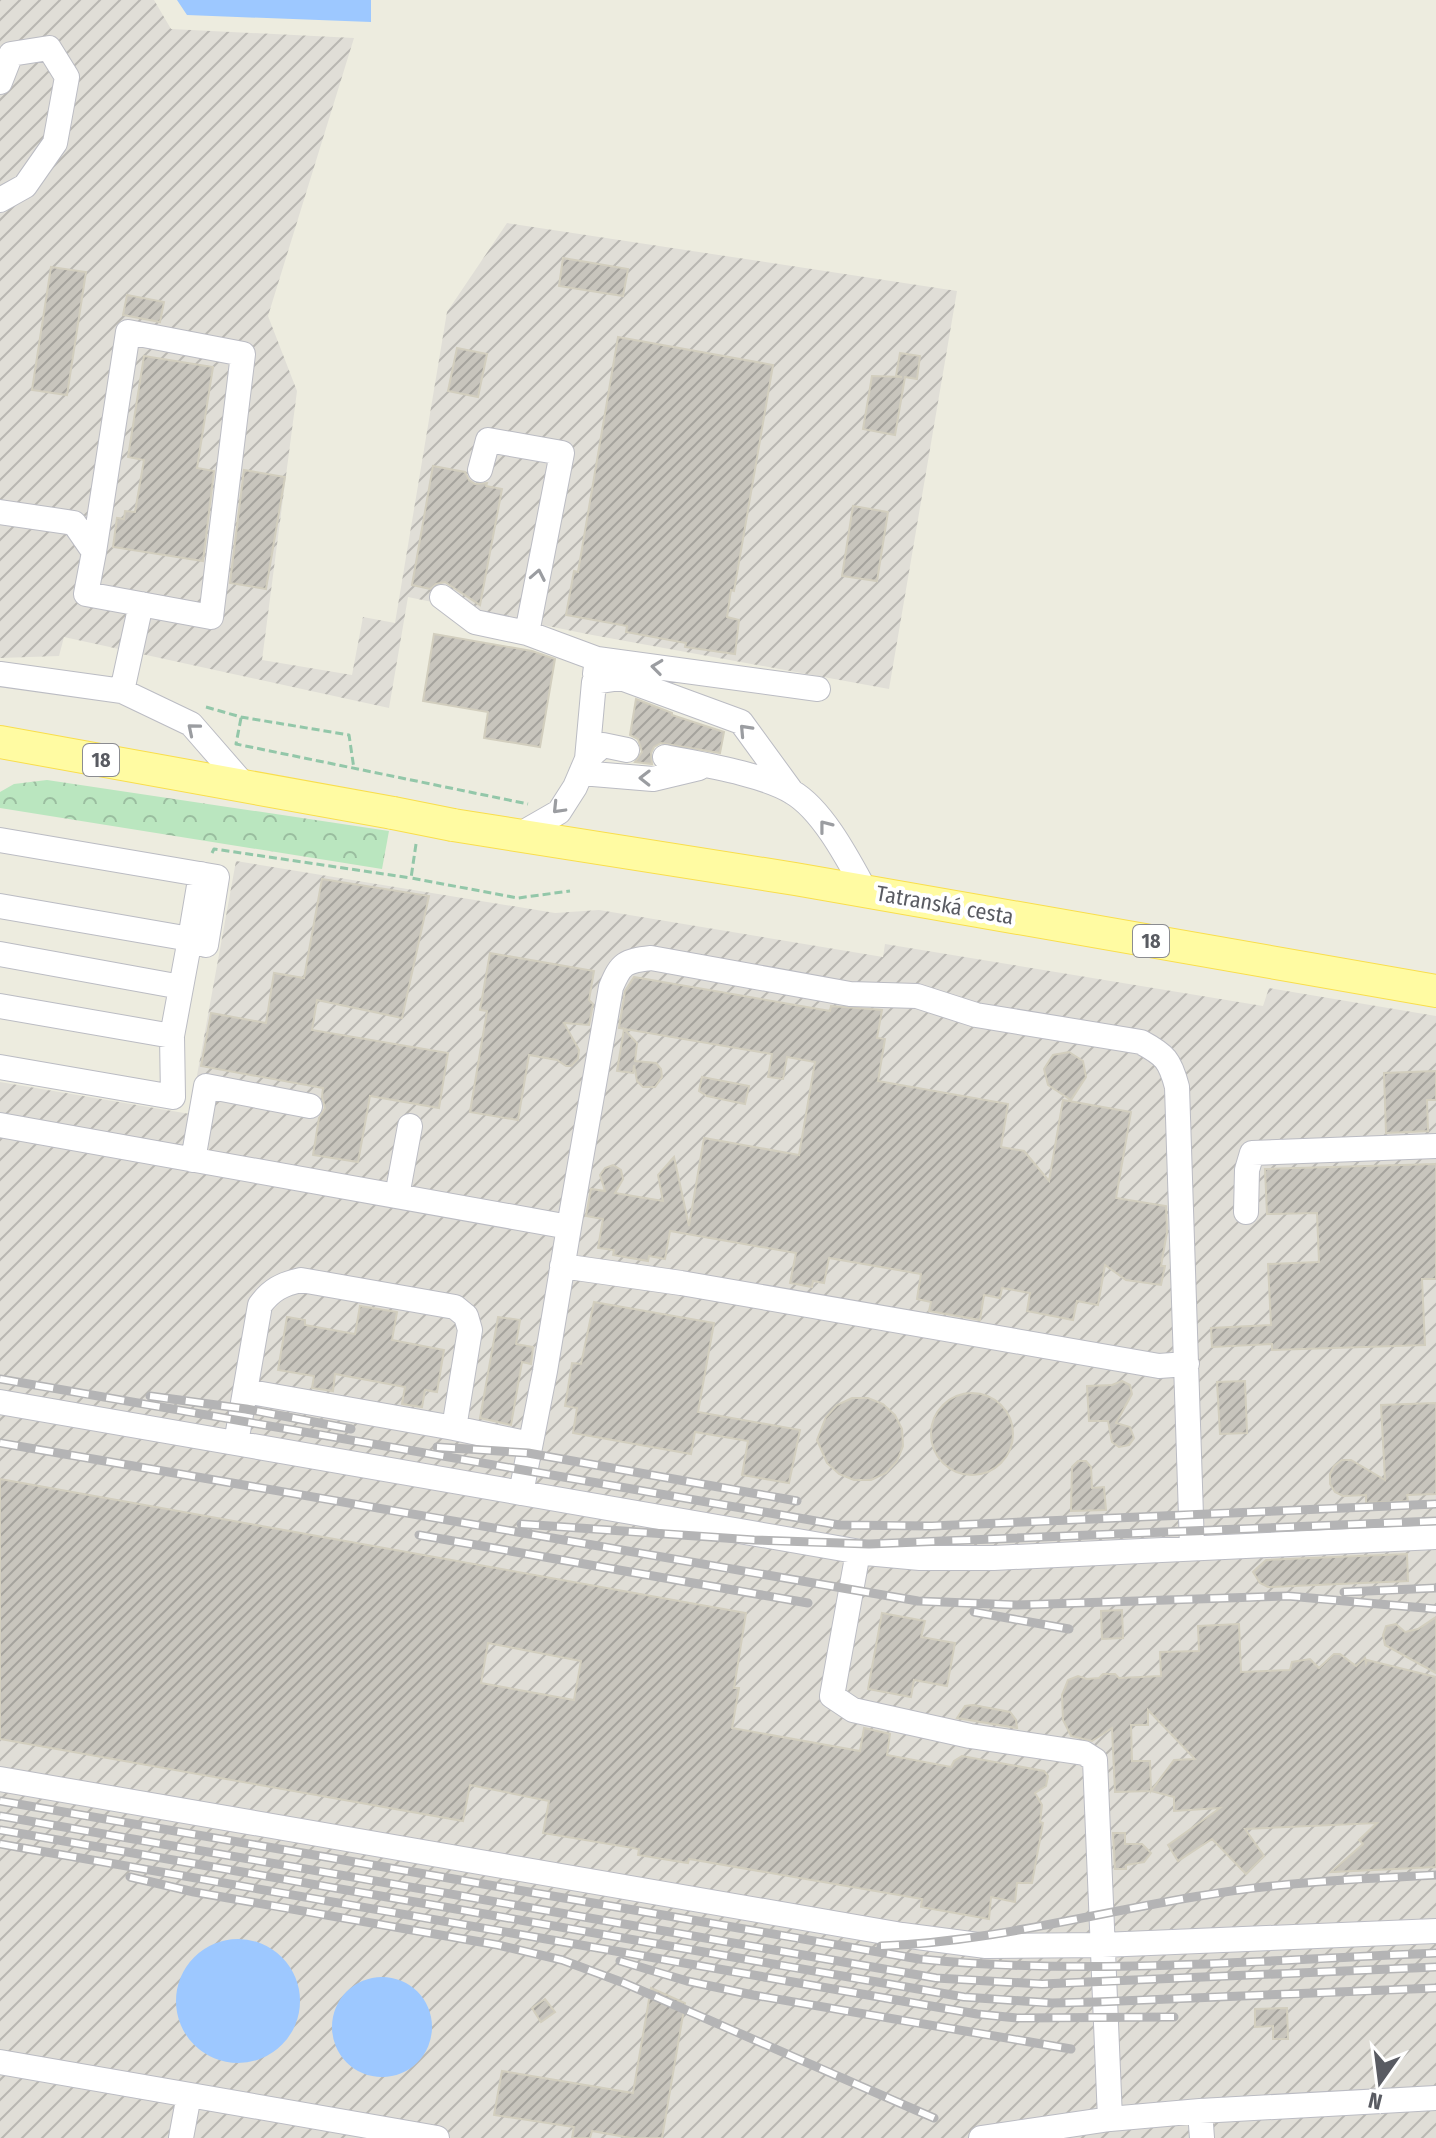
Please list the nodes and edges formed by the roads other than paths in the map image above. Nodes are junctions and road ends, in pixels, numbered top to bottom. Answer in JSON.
{"nodes":[{"id":1,"x":0,"y":82,"type":"edge"},
{"id":2,"x":0,"y":200,"type":"edge"},
{"id":3,"x":480,"y":470,"type":"dead end"},
{"id":4,"x":0,"y":512,"type":"edge"},
{"id":5,"x":94,"y":552,"type":"junction"},
{"id":6,"x":442,"y":597,"type":"dead end"},
{"id":7,"x":141,"y":604,"type":"junction"},
{"id":8,"x":527,"y":633,"type":"junction"},
{"id":9,"x":596,"y":671,"type":"junction"},
{"id":10,"x":0,"y":674,"type":"edge"},
{"id":11,"x":818,"y":689,"type":"dead end"},
{"id":12,"x":122,"y":691,"type":"junction"},
{"id":13,"x":0,"y":742,"type":"edge"},
{"id":14,"x":627,"y":750,"type":"dead end"},
{"id":15,"x":665,"y":757,"type":"dead end"},
{"id":16,"x":709,"y":765,"type":"junction"},
{"id":17,"x":584,"y":766,"type":"junction"},
{"id":18,"x":245,"y":786,"type":"junction"},
{"id":19,"x":792,"y":792,"type":"junction"},
{"id":20,"x":519,"y":835,"type":"junction"},
{"id":21,"x":0,"y":840,"type":"edge"},
{"id":22,"x":866,"y":892,"type":"junction"},
{"id":23,"x":0,"y":906,"type":"edge"},
{"id":24,"x":190,"y":939,"type":"junction"},
{"id":25,"x":0,"y":954,"type":"edge"},
{"id":26,"x":181,"y":987,"type":"junction"},
{"id":27,"x":1436,"y":991,"type":"edge"},
{"id":28,"x":0,"y":1006,"type":"edge"},
{"id":29,"x":172,"y":1036,"type":"junction"},
{"id":30,"x":0,"y":1067,"type":"edge"},
{"id":31,"x":310,"y":1106,"type":"dead end"},
{"id":32,"x":0,"y":1125,"type":"edge"},
{"id":33,"x":410,"y":1126,"type":"dead end"},
{"id":34,"x":1436,"y":1146,"type":"edge"},
{"id":35,"x":193,"y":1160,"type":"junction"},
{"id":36,"x":397,"y":1196,"type":"junction"},
{"id":37,"x":1246,"y":1212,"type":"dead end"},
{"id":38,"x":569,"y":1227,"type":"junction"},
{"id":39,"x":562,"y":1266,"type":"junction"},
{"id":40,"x":1187,"y":1364,"type":"junction"},
{"id":41,"x":245,"y":1391,"type":"junction"},
{"id":42,"x":0,"y":1402,"type":"edge"},
{"id":43,"x":454,"y":1428,"type":"junction"},
{"id":44,"x":236,"y":1443,"type":"junction"},
{"id":45,"x":530,"y":1444,"type":"junction"},
{"id":46,"x":521,"y":1493,"type":"junction"},
{"id":47,"x":1436,"y":1537,"type":"edge"},
{"id":48,"x":1192,"y":1547,"type":"junction"},
{"id":49,"x":858,"y":1552,"type":"junction"},
{"id":50,"x":0,"y":1779,"type":"edge"},
{"id":51,"x":1436,"y":1931,"type":"edge"},
{"id":52,"x":1102,"y":1945,"type":"junction"},
{"id":53,"x":0,"y":2062,"type":"edge"},
{"id":54,"x":189,"y":2095,"type":"junction"},
{"id":55,"x":1436,"y":2098,"type":"edge"},
{"id":56,"x":1200,"y":2111,"type":"junction"},
{"id":57,"x":1110,"y":2119,"type":"junction"},
{"id":58,"x":181,"y":2138,"type":"edge"},
{"id":59,"x":437,"y":2138,"type":"edge"},
{"id":60,"x":981,"y":2138,"type":"edge"},
{"id":61,"x":1202,"y":2138,"type":"edge"}],
"edges":[{"from":1,"to":2,"type":"lane"},
{"from":8,"to":3,"type":"lane","one_way":true},
{"from":4,"to":5,"type":"lane"},
{"from":5,"to":7,"type":"lane"},
{"from":5,"to":7,"type":"lane"},
{"from":6,"to":8,"type":"lane"},
{"from":7,"to":12,"type":"lane"},
{"from":8,"to":9,"type":"lane"},
{"from":11,"to":9,"type":"lane","one_way":true},
{"from":9,"to":17,"type":"lane"},
{"from":19,"to":9,"type":"lane","one_way":true},
{"from":10,"to":12,"type":"lane"},
{"from":18,"to":12,"type":"lane","one_way":true},
{"from":13,"to":18,"type":"main road","number":"18"},
{"from":14,"to":17,"type":"lane"},
{"from":15,"to":16,"type":"lane"},
{"from":16,"to":17,"type":"lane","one_way":true},
{"from":16,"to":19,"type":"lane"},
{"from":17,"to":20,"type":"lane","one_way":true},
{"from":18,"to":20,"type":"main road","name":"Tatranská cesta","number":"18","bridge":true},
{"from":22,"to":19,"type":"lane","one_way":true},
{"from":20,"to":22,"type":"main road","name":"Tatranská cesta","number":"18"},
{"from":21,"to":24,"type":"lane"},
{"from":22,"to":27,"type":"main road","name":"Tatranská cesta","number":"18"},
{"from":23,"to":24,"type":"lane"},
{"from":24,"to":26,"type":"lane"},
{"from":25,"to":26,"type":"lane"},
{"from":26,"to":29,"type":"lane"},
{"from":28,"to":29,"type":"lane"},
{"from":29,"to":30,"type":"lane"},
{"from":31,"to":35,"type":"lane"},
{"from":32,"to":35,"type":"lane"},
{"from":33,"to":36,"type":"lane"},
{"from":34,"to":37,"type":"lane"},
{"from":35,"to":36,"type":"lane"},
{"from":36,"to":38,"type":"lane"},
{"from":38,"to":39,"type":"lane"},
{"from":38,"to":40,"type":"lane"},
{"from":39,"to":40,"type":"lane"},
{"from":39,"to":45,"type":"lane"},
{"from":40,"to":48,"type":"lane"},
{"from":41,"to":43,"type":"lane"},
{"from":41,"to":43,"type":"lane"},
{"from":41,"to":44,"type":"lane"},
{"from":42,"to":44,"type":"lane"},
{"from":43,"to":45,"type":"lane"},
{"from":44,"to":46,"type":"lane"},
{"from":45,"to":46,"type":"lane"},
{"from":46,"to":49,"type":"lane"},
{"from":47,"to":48,"type":"lane"},
{"from":48,"to":49,"type":"lane"},
{"from":49,"to":52,"type":"lane"},
{"from":50,"to":52,"type":"lane"},
{"from":51,"to":52,"type":"lane"},
{"from":52,"to":57,"type":"lane"},
{"from":53,"to":54,"type":"lane"},
{"from":54,"to":58,"type":"lane"},
{"from":54,"to":59,"type":"lane"},
{"from":55,"to":56,"type":"lane"},
{"from":56,"to":57,"type":"lane"},
{"from":56,"to":61,"type":"lane"},
{"from":57,"to":60,"type":"lane"}]}
